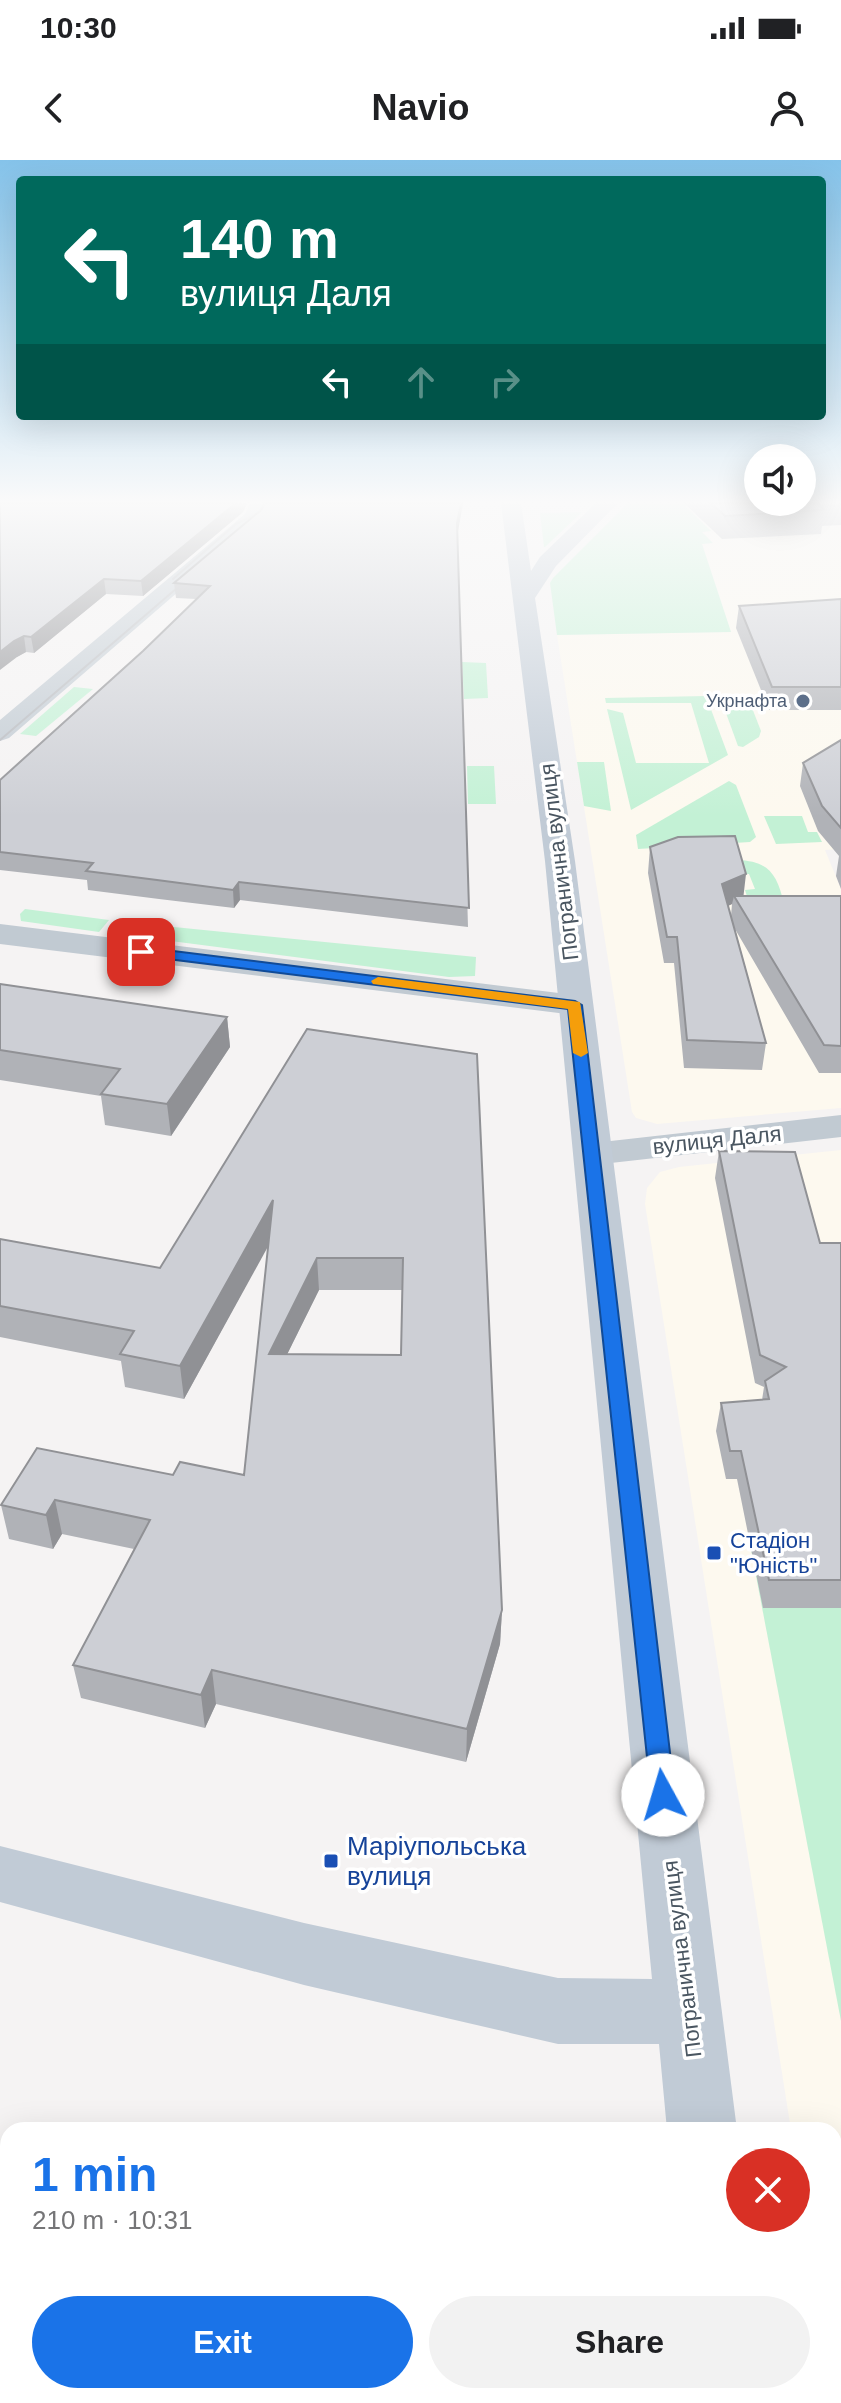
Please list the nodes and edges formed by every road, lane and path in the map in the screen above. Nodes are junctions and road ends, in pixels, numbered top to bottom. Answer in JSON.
{"nodes":[{"id":1,"x":147,"y":608,"type":"edge"},
{"id":2,"x":528,"y":608,"type":"edge"},
{"id":3,"x":0,"y":733,"type":"edge"},
{"id":4,"x":0,"y":934,"type":"edge"},
{"id":5,"x":575,"y":1005,"type":"junction"},
{"id":6,"x":841,"y":1126,"type":"edge"},
{"id":7,"x":593,"y":1154,"type":"junction"},
{"id":8,"x":0,"y":1874,"type":"edge"},
{"id":9,"x":687,"y":2012,"type":"junction"},
{"id":10,"x":701,"y":2122,"type":"edge"}],
"edges":[{"from":1,"to":3,"type":"street"},
{"from":2,"to":5,"type":"main road","name":"Погранична вулиця"},
{"from":4,"to":5,"type":"street"},
{"from":5,"to":7,"type":"main road","name":"Погранична вулиця"},
{"from":6,"to":7,"type":"street","name":"вулиця Даля"},
{"from":7,"to":9,"type":"main road","name":"Погранична вулиця"},
{"from":8,"to":9,"type":"main road"},
{"from":9,"to":10,"type":"main road","name":"Погранична вулиця"}]}
